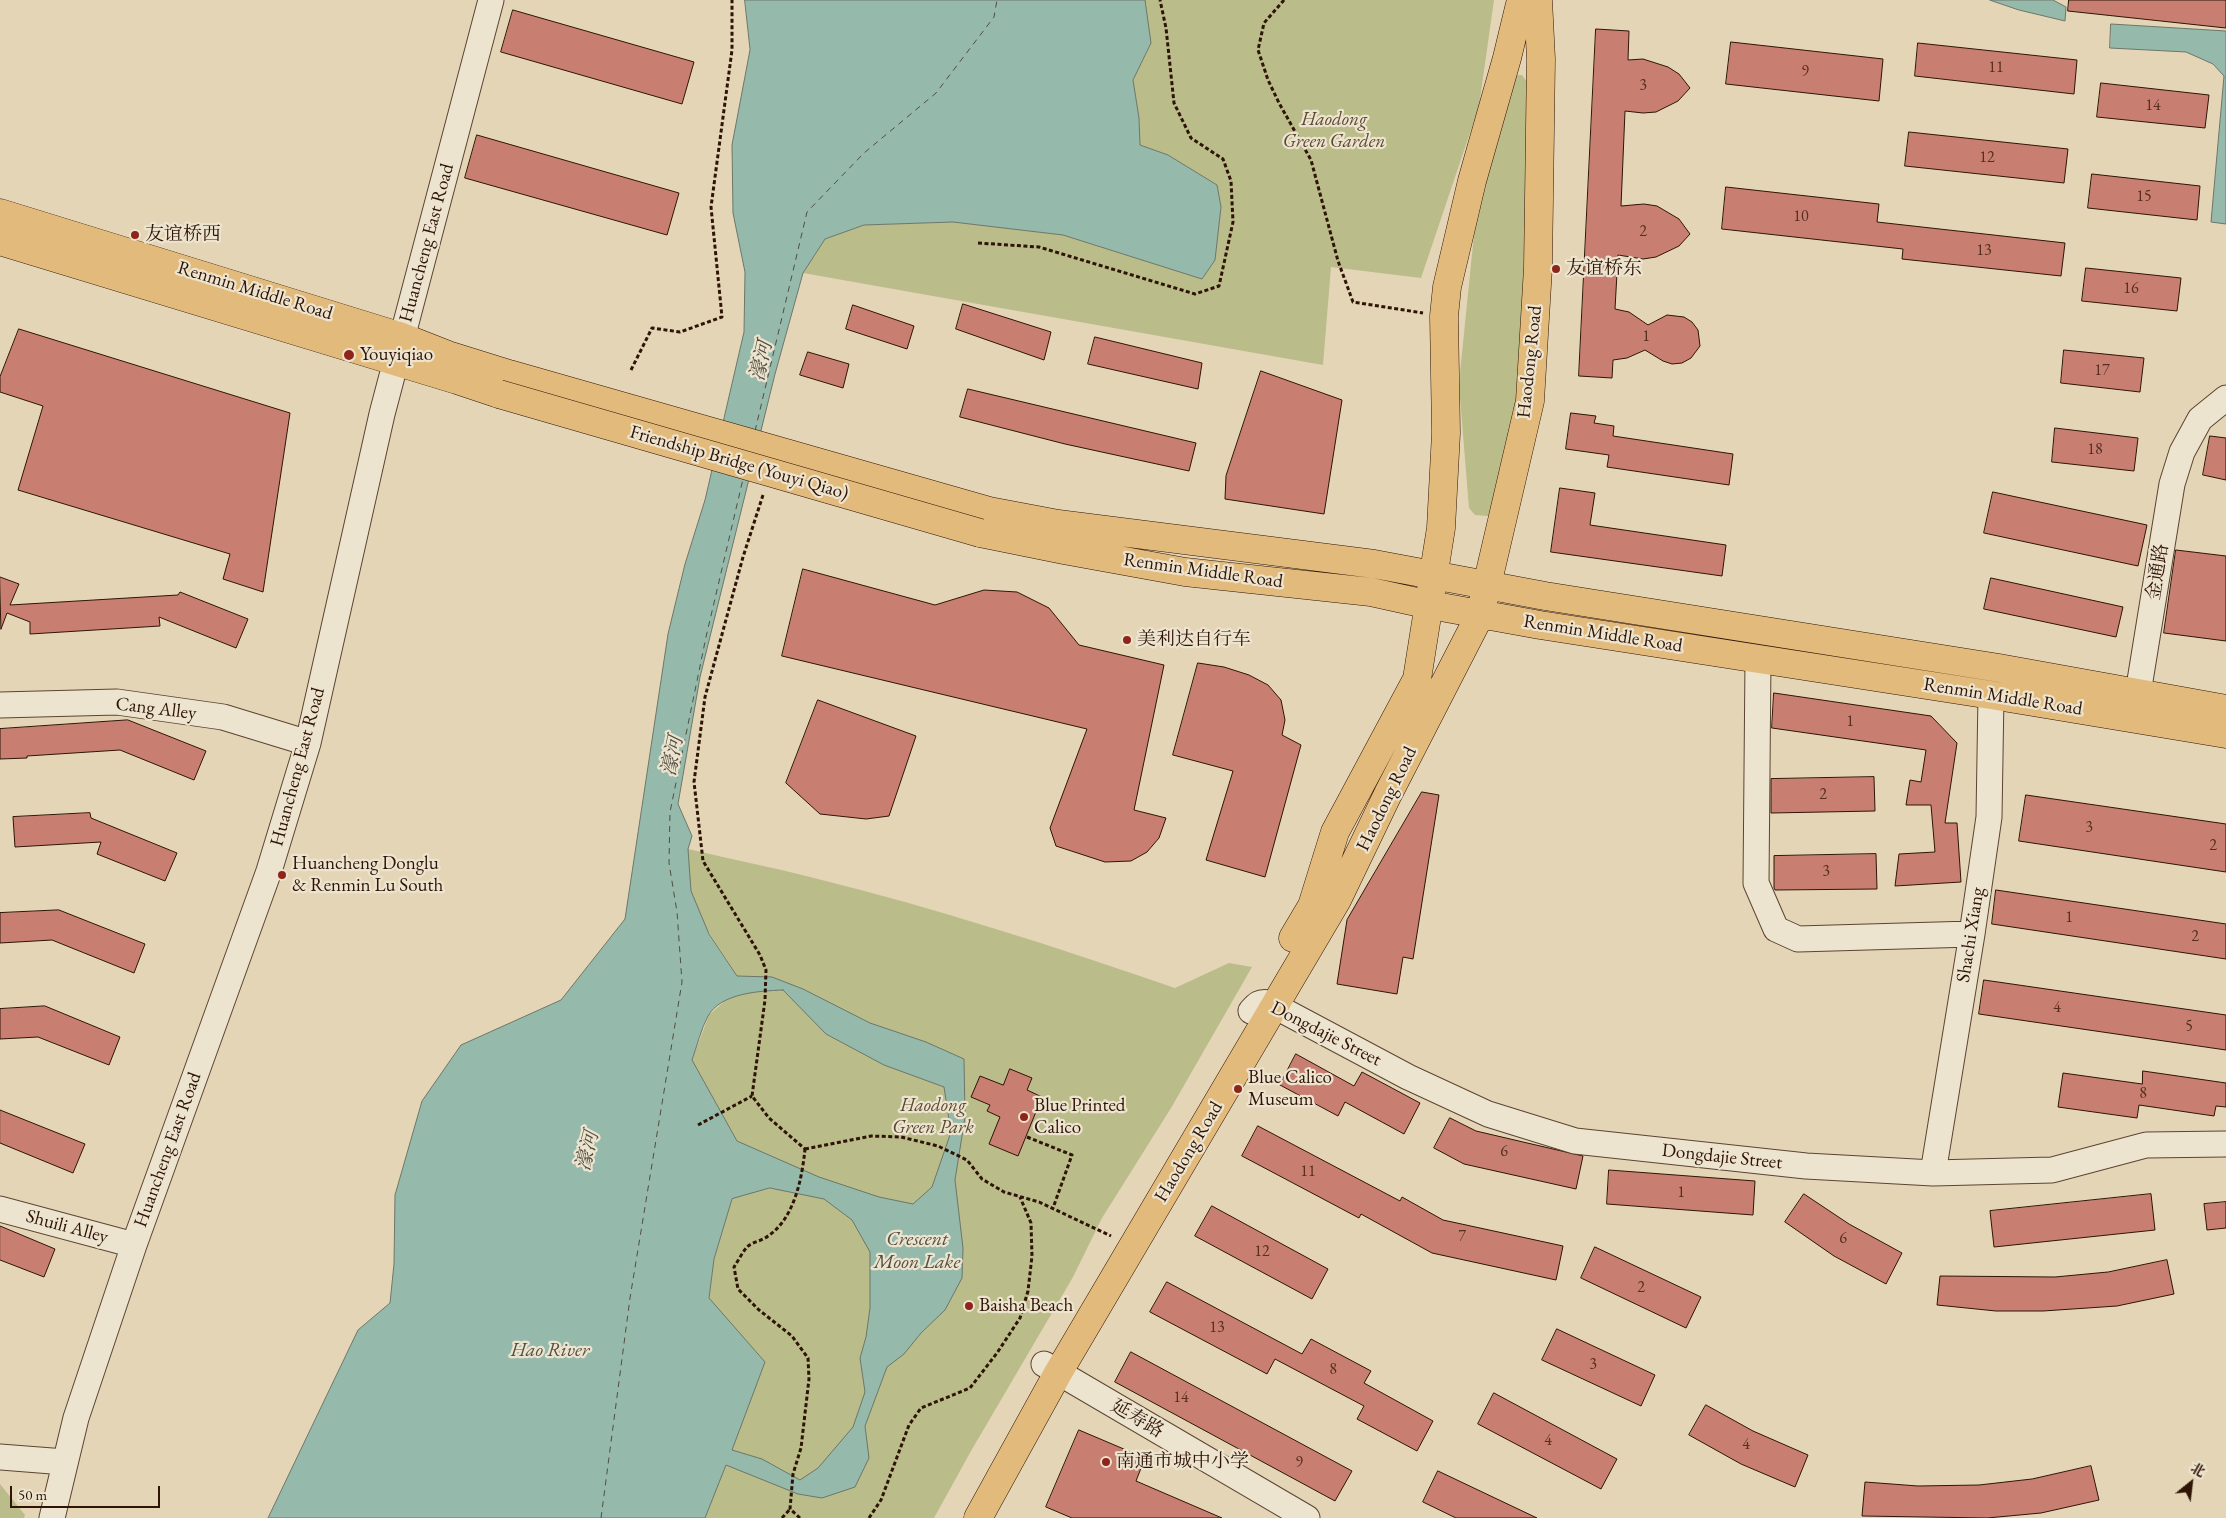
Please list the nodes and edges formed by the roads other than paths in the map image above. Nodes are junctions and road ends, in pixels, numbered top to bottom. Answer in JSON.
{"nodes":[{"id":1,"x":491,"y":0,"type":"edge"},
{"id":2,"x":1521,"y":0,"type":"edge"},
{"id":3,"x":1538,"y":0,"type":"edge"},
{"id":4,"x":0,"y":213,"type":"edge"},
{"id":5,"x":0,"y":241,"type":"edge"},
{"id":6,"x":398,"y":349,"type":"junction"},
{"id":7,"x":504,"y":384,"type":"joint"},
{"id":8,"x":2226,"y":398,"type":"edge"},
{"id":9,"x":985,"y":522,"type":"junction"},
{"id":10,"x":1435,"y":574,"type":"junction"},
{"id":11,"x":1487,"y":585,"type":"junction"},
{"id":12,"x":1430,"y":605,"type":"junction"},
{"id":13,"x":1480,"y":615,"type":"junction"},
{"id":14,"x":1758,"y":659,"type":"junction"},
{"id":15,"x":2138,"y":693,"type":"junction"},
{"id":16,"x":1991,"y":695,"type":"junction"},
{"id":17,"x":0,"y":705,"type":"edge"},
{"id":18,"x":2226,"y":709,"type":"edge"},
{"id":19,"x":2226,"y":734,"type":"edge"},
{"id":20,"x":308,"y":743,"type":"junction"},
{"id":21,"x":1972,"y":934,"type":"junction"},
{"id":22,"x":1263,"y":1009,"type":"junction"},
{"id":23,"x":2226,"y":1144,"type":"edge"},
{"id":24,"x":1933,"y":1173,"type":"junction"},
{"id":25,"x":0,"y":1209,"type":"edge"},
{"id":26,"x":134,"y":1245,"type":"junction"},
{"id":27,"x":1051,"y":1368,"type":"junction"},
{"id":28,"x":0,"y":1457,"type":"edge"},
{"id":29,"x":65,"y":1462,"type":"junction"},
{"id":30,"x":52,"y":1518,"type":"edge"},
{"id":31,"x":959,"y":1518,"type":"edge"},
{"id":32,"x":978,"y":1518,"type":"edge"},
{"id":33,"x":1307,"y":1518,"type":"edge"}],
"edges":[{"from":1,"to":6,"type":"street","name":"Huancheng East Road"},
{"from":2,"to":10,"type":"main road","name":"Haodong Road"},
{"from":3,"to":11,"type":"main road","name":"Haodong Road"},
{"from":4,"to":6,"type":"main road","name":"Renmin Middle Road"},
{"from":5,"to":6,"type":"main road","name":"Renmin Middle Road"},
{"from":6,"to":7,"type":"main road","name":"Renmin Middle Road"},
{"from":6,"to":20,"type":"street","name":"Huancheng East Road"},
{"from":7,"to":9,"type":"main road","name":"Friendship Bridge (Youyi Qiao)","bridge":true},
{"from":8,"to":15,"type":"street","name":"金通路"},
{"from":9,"to":10,"type":"main road","name":"Renmin Middle Road"},
{"from":9,"to":12,"type":"main road","name":"Renmin Middle Road"},
{"from":10,"to":11,"type":"main road","name":"Renmin Middle Road"},
{"from":10,"to":12,"type":"main road","name":"Haodong Road"},
{"from":11,"to":13,"type":"main road","name":"Haodong Road"},
{"from":11,"to":15,"type":"main road","name":"Renmin Middle Road"},
{"from":12,"to":13,"type":"main road","name":"Renmin Middle Road"},
{"from":12,"to":22,"type":"main road","name":"Haodong Road"},
{"from":13,"to":14,"type":"main road","name":"Renmin Middle Road"},
{"from":13,"to":22,"type":"main road","name":"Haodong Road"},
{"from":14,"to":16,"type":"main road","name":"Renmin Middle Road"},
{"from":14,"to":21,"type":"street"},
{"from":15,"to":18,"type":"main road","name":"Renmin Middle Road"},
{"from":16,"to":19,"type":"main road","name":"Renmin Middle Road"},
{"from":16,"to":21,"type":"street","name":"Shachi Xiang"},
{"from":17,"to":20,"type":"street","name":"Cang Alley"},
{"from":20,"to":26,"type":"street","name":"Huancheng East Road"},
{"from":21,"to":24,"type":"street","name":"Shachi Xiang"},
{"from":22,"to":24,"type":"street","name":"Dongdajie Street"},
{"from":22,"to":27,"type":"main road","name":"Haodong Road"},
{"from":22,"to":27,"type":"main road","name":"Haodong Road"},
{"from":23,"to":24,"type":"street","name":"Dongdajie Street"},
{"from":25,"to":26,"type":"street","name":"Shuili Alley"},
{"from":26,"to":29,"type":"street","name":"Huancheng East Road"},
{"from":27,"to":31,"type":"main road","name":"Haodong Road"},
{"from":27,"to":32,"type":"main road","name":"Haodong Road"},
{"from":27,"to":33,"type":"street","name":"延寿路"},
{"from":28,"to":29,"type":"street"},
{"from":29,"to":30,"type":"street","name":"Huancheng East Road"}]}
